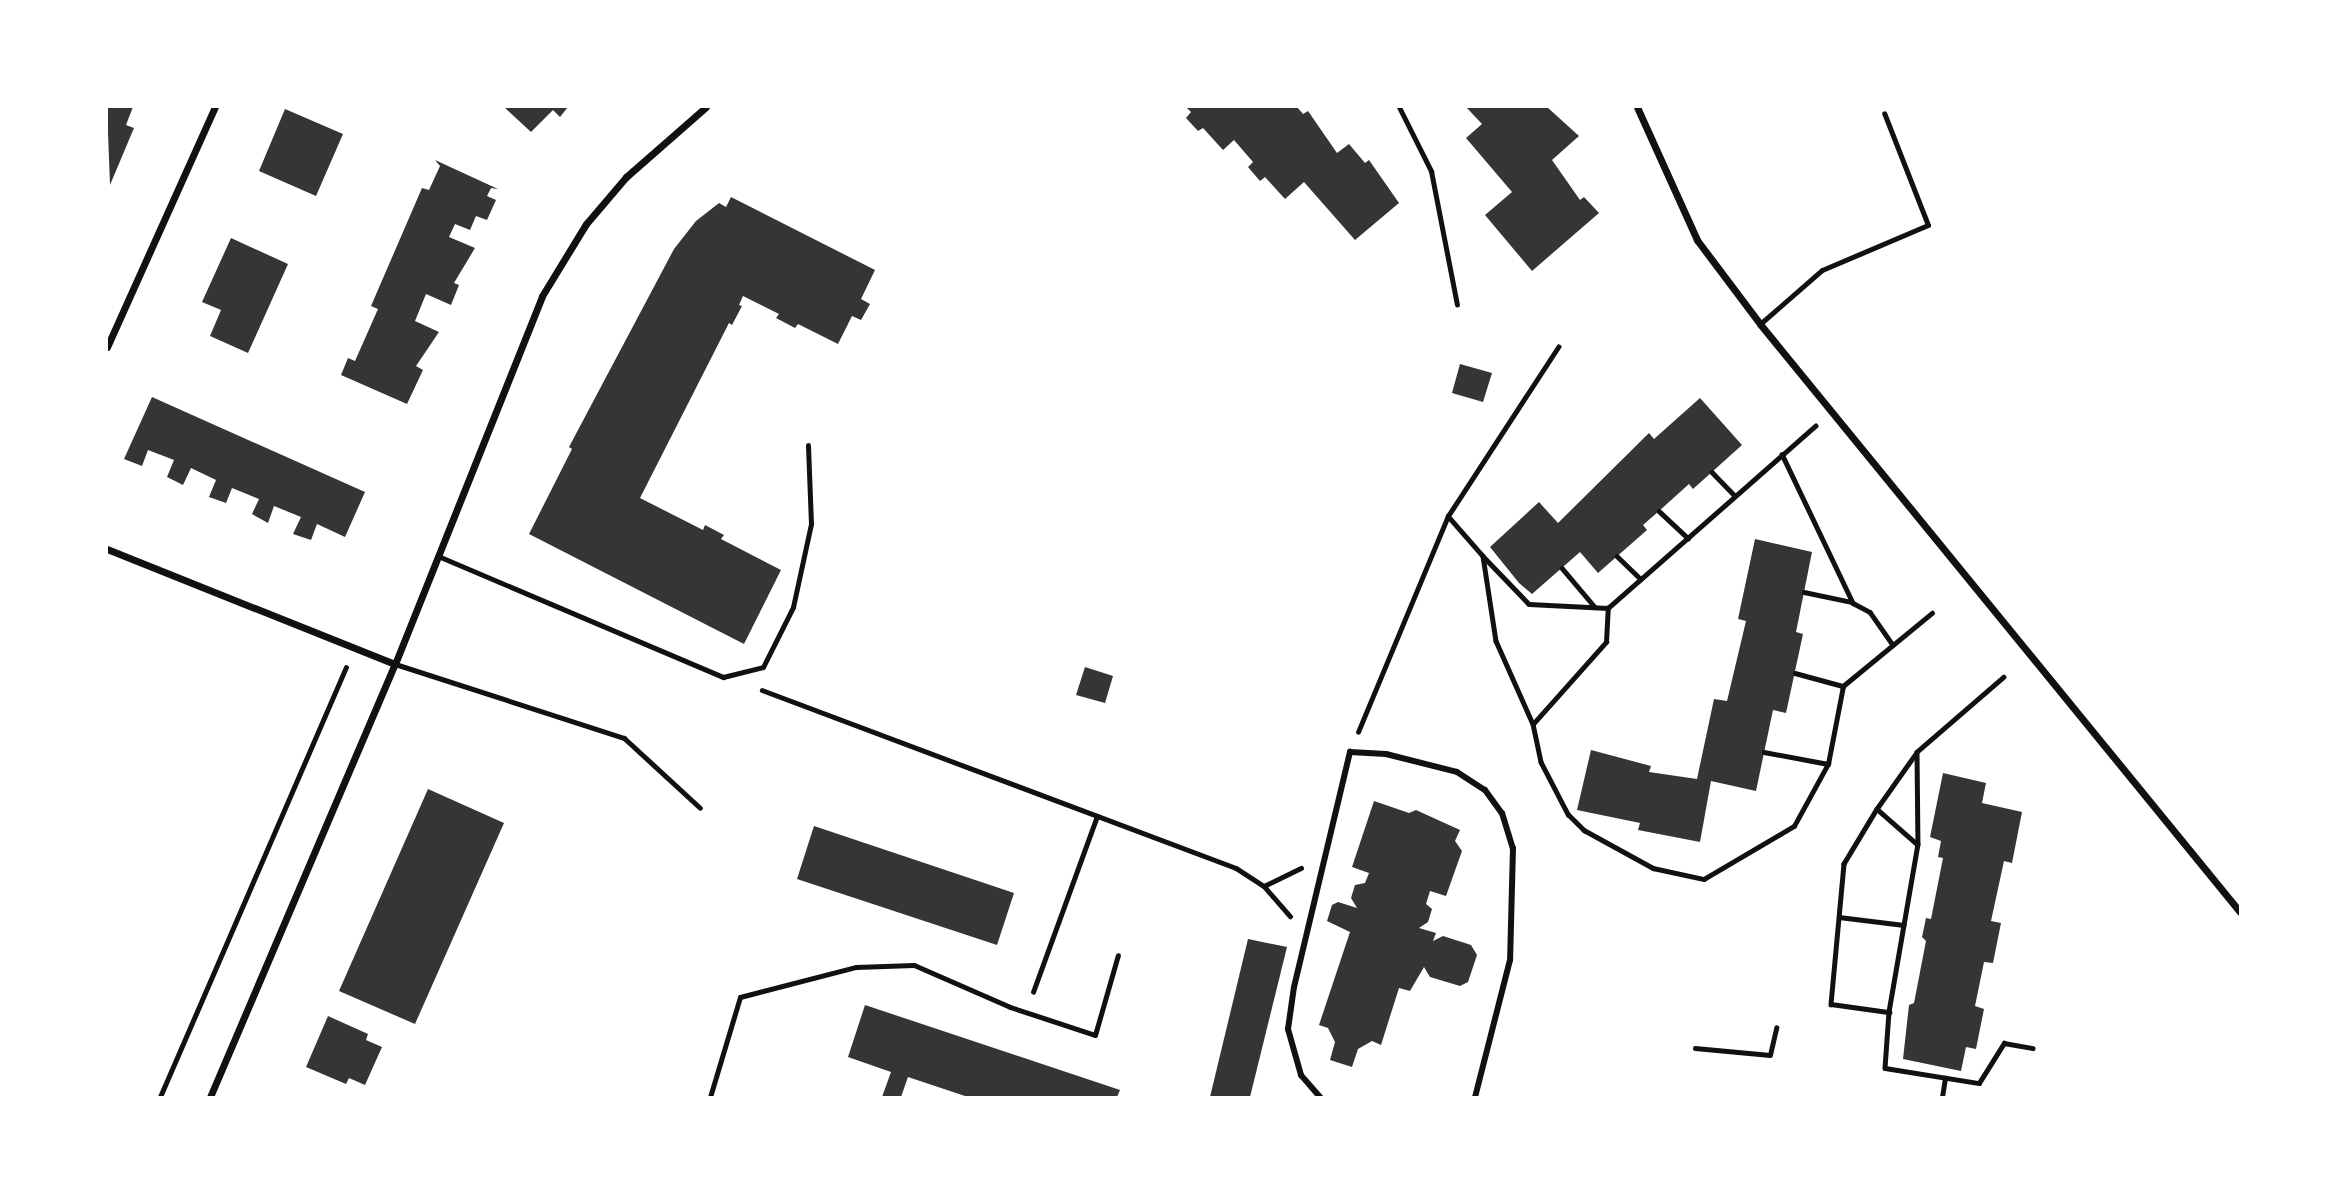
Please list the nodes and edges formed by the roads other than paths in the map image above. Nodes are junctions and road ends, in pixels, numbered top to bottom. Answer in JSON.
{"nodes":[{"id":1,"x":215,"y":107,"type":"edge"},
{"id":2,"x":706,"y":107,"type":"edge"},
{"id":3,"x":1399,"y":107,"type":"edge"},
{"id":4,"x":1637,"y":107,"type":"edge"},
{"id":5,"x":1884,"y":113,"type":"dead end"},
{"id":6,"x":1457,"y":306,"type":"dead end"},
{"id":7,"x":1760,"y":324,"type":"junction"},
{"id":8,"x":107,"y":347,"type":"edge"},
{"id":9,"x":808,"y":445,"type":"dead end"},
{"id":10,"x":107,"y":549,"type":"edge"},
{"id":11,"x":438,"y":556,"type":"junction"},
{"id":12,"x":395,"y":664,"type":"junction"},
{"id":13,"x":699,"y":808,"type":"dead end"},
{"id":14,"x":2240,"y":912,"type":"edge"},
{"id":15,"x":1118,"y":955,"type":"dead end"},
{"id":16,"x":210,"y":1097,"type":"edge"},
{"id":17,"x":710,"y":1097,"type":"edge"},
{"id":18,"x":1320,"y":1097,"type":"edge"},
{"id":19,"x":1475,"y":1097,"type":"edge"}],
"edges":[{"from":1,"to":8,"type":"street"},
{"from":2,"to":11,"type":"street"},
{"from":3,"to":6,"type":"lane"},
{"from":4,"to":7,"type":"street"},
{"from":5,"to":7,"type":"lane"},
{"from":7,"to":14,"type":"street"},
{"from":9,"to":11,"type":"lane"},
{"from":10,"to":12,"type":"street"},
{"from":11,"to":12,"type":"street"},
{"from":12,"to":13,"type":"lane"},
{"from":12,"to":16,"type":"street"},
{"from":15,"to":17,"type":"lane"},
{"from":18,"to":19,"type":"street"}]}
